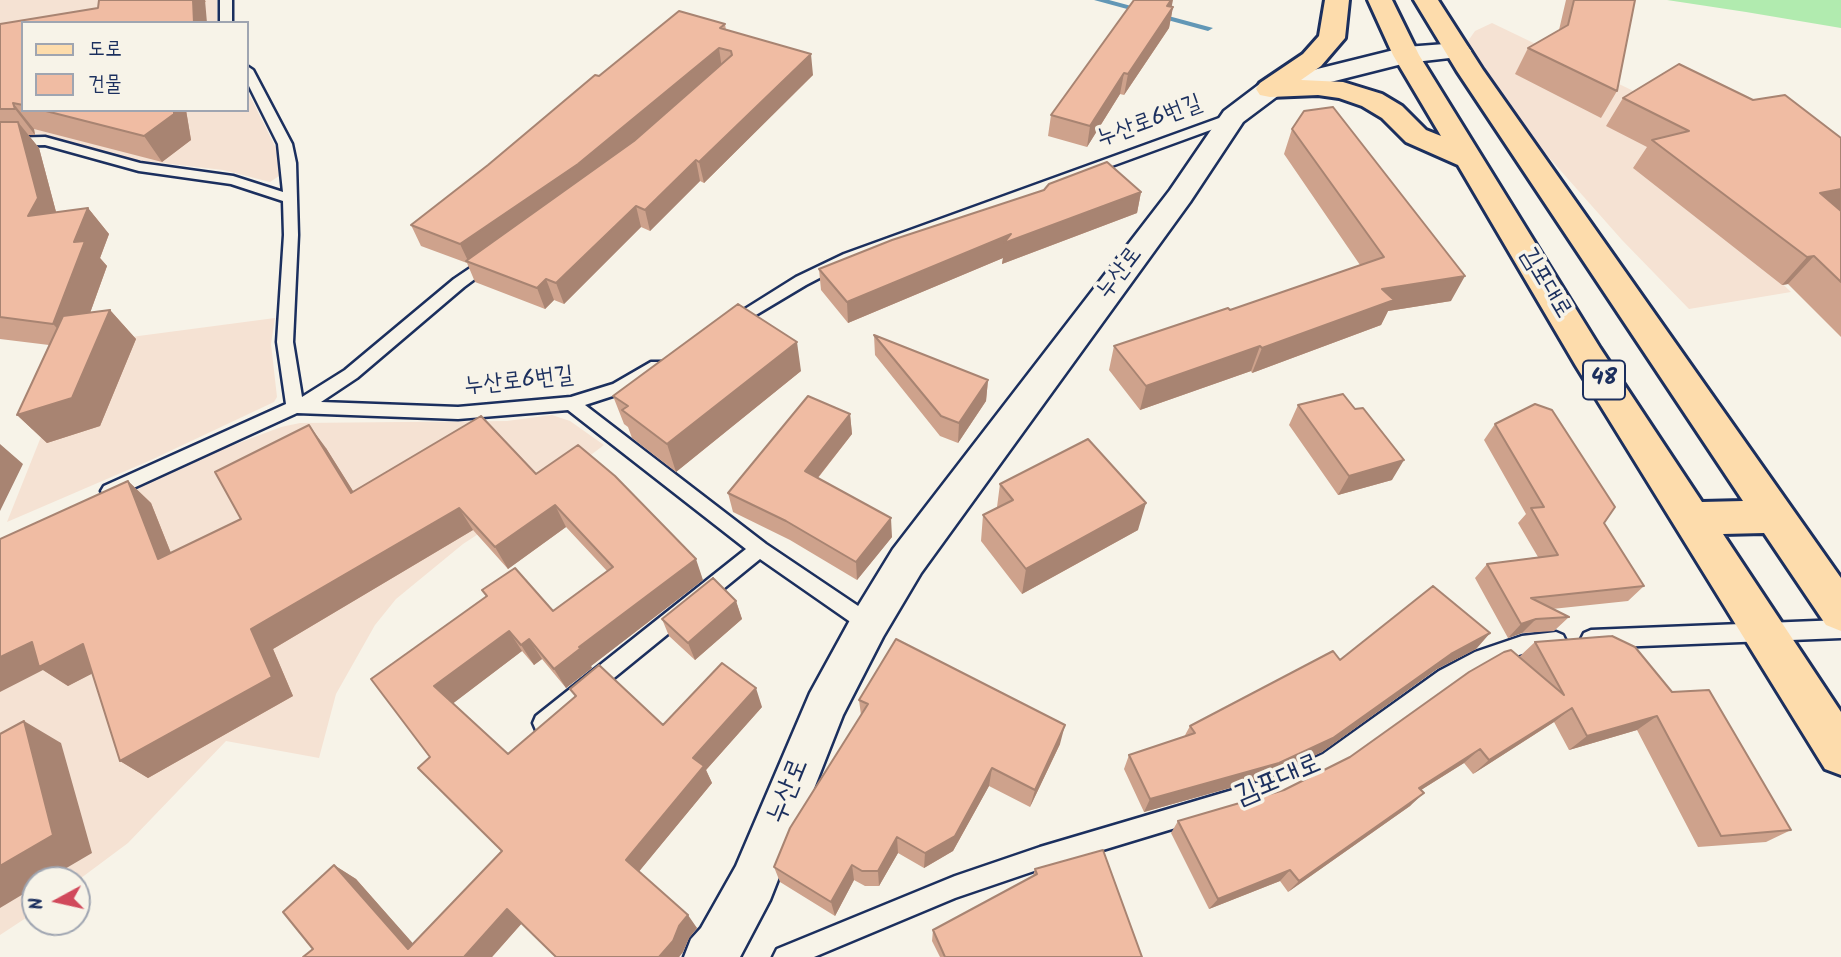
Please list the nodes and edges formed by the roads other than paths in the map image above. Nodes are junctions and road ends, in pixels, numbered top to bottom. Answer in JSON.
{"nodes":[{"id":1,"x":226,"y":0,"type":"edge"},
{"id":2,"x":1337,"y":0,"type":"edge"},
{"id":3,"x":1380,"y":0,"type":"edge"},
{"id":4,"x":1426,"y":0,"type":"edge"},
{"id":5,"x":226,"y":21,"type":"edge"},
{"id":6,"x":1458,"y":51,"type":"junction"},
{"id":7,"x":1406,"y":55,"type":"junction"},
{"id":8,"x":248,"y":72,"type":"edge"},
{"id":9,"x":1270,"y":89,"type":"junction"},
{"id":10,"x":1233,"y":117,"type":"junction"},
{"id":11,"x":0,"y":142,"type":"edge"},
{"id":12,"x":1468,"y":159,"type":"junction"},
{"id":13,"x":290,"y":199,"type":"junction"},
{"id":14,"x":507,"y":249,"type":"edge"},
{"id":15,"x":714,"y":333,"type":"edge"},
{"id":16,"x":668,"y":360,"type":"edge"},
{"id":17,"x":571,"y":403,"type":"junction"},
{"id":18,"x":295,"y":407,"type":"junction"},
{"id":19,"x":92,"y":499,"type":"edge"},
{"id":20,"x":1776,"y":516,"type":"junction"},
{"id":21,"x":1693,"y":519,"type":"junction"},
{"id":22,"x":760,"y":549,"type":"junction"},
{"id":23,"x":1841,"y":612,"type":"edge"},
{"id":24,"x":869,"y":624,"type":"junction"},
{"id":25,"x":1841,"y":629,"type":"edge"},
{"id":26,"x":1766,"y":631,"type":"junction"},
{"id":27,"x":542,"y":723,"type":"edge"},
{"id":28,"x":1841,"y":753,"type":"edge"},
{"id":29,"x":709,"y":957,"type":"edge"},
{"id":30,"x":785,"y":957,"type":"edge"}],
"edges":[{"from":1,"to":5,"type":"lane"},
{"from":2,"to":9,"type":"main road"},
{"from":3,"to":7,"type":"main road","name":"김포대로","number":"48"},
{"from":4,"to":6,"type":"main road"},
{"from":6,"to":7,"type":"street","name":"누산로"},
{"from":6,"to":20,"type":"main road"},
{"from":7,"to":9,"type":"street","name":"누산로"},
{"from":7,"to":12,"type":"main road","name":"김포대로","number":"48"},
{"from":8,"to":13,"type":"lane"},
{"from":9,"to":10,"type":"street","name":"누산로"},
{"from":9,"to":12,"type":"main road"},
{"from":10,"to":15,"type":"lane","name":"누산로6번길"},
{"from":10,"to":24,"type":"street","name":"누산로"},
{"from":11,"to":13,"type":"lane"},
{"from":12,"to":21,"type":"main road","name":"김포대로","number":"48"},
{"from":13,"to":18,"type":"lane"},
{"from":14,"to":18,"type":"lane","name":"누산로6번길"},
{"from":16,"to":17,"type":"lane","name":"누산로6번길"},
{"from":17,"to":18,"type":"lane","name":"누산로6번길"},
{"from":17,"to":22,"type":"lane"},
{"from":18,"to":19,"type":"lane","name":"누산로6번길"},
{"from":20,"to":21,"type":"main road"},
{"from":20,"to":23,"type":"main road"},
{"from":21,"to":26,"type":"main road","name":"김포대로","number":"48"},
{"from":22,"to":24,"type":"lane"},
{"from":22,"to":27,"type":"lane"},
{"from":24,"to":29,"type":"street","name":"누산로"},
{"from":25,"to":26,"type":"lane","name":"김포대로"},
{"from":26,"to":28,"type":"main road","name":"김포대로","number":"48"},
{"from":26,"to":30,"type":"lane","name":"김포대로"}]}
